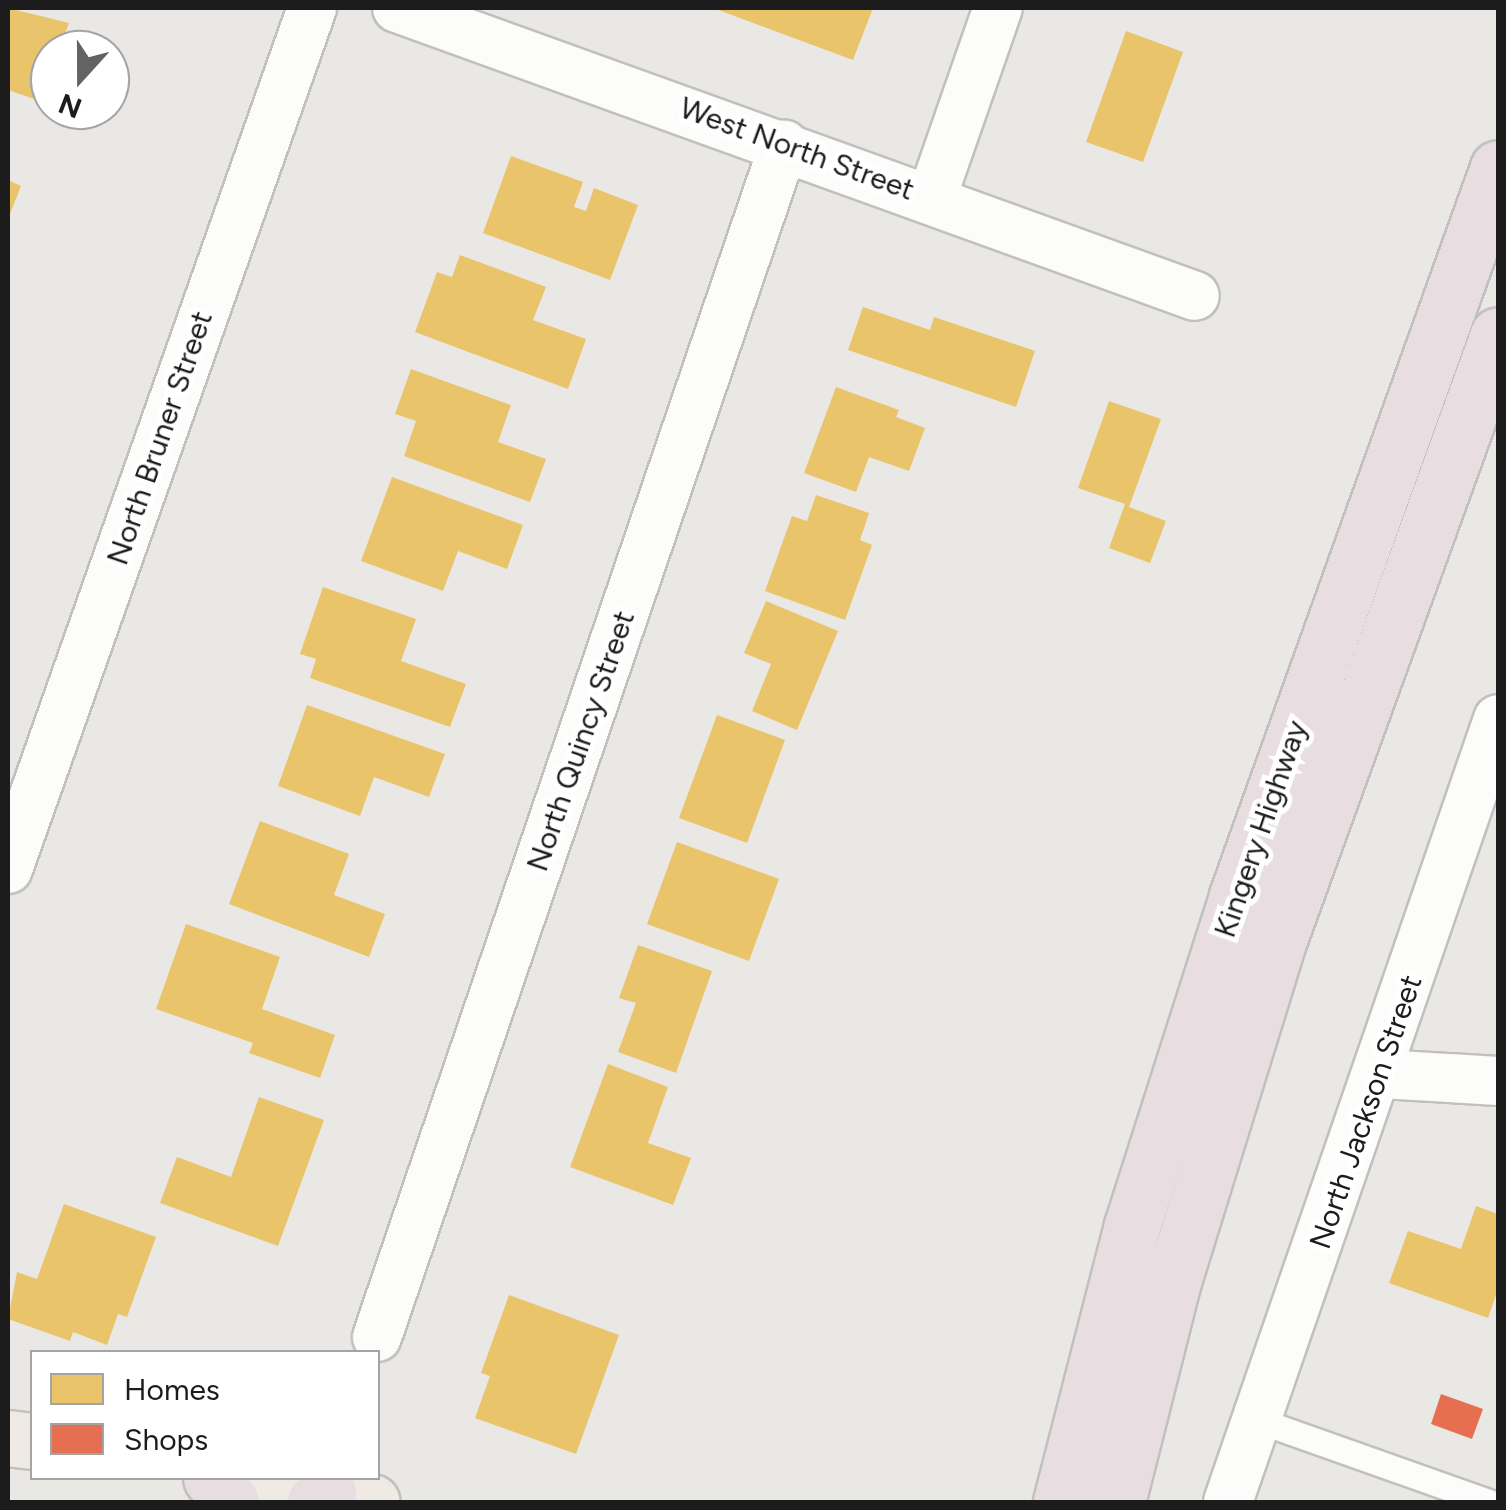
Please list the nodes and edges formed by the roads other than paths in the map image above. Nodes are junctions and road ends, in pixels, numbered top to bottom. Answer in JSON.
{"nodes":[{"id":1,"x":312,"y":8,"type":"edge"},
{"id":2,"x":397,"y":8,"type":"edge"},
{"id":3,"x":998,"y":8,"type":"edge"},
{"id":4,"x":784,"y":145,"type":"junction"},
{"id":5,"x":1498,"y":168,"type":"edge"},
{"id":6,"x":932,"y":197,"type":"junction"},
{"id":7,"x":1195,"y":296,"type":"dead end"},
{"id":8,"x":1498,"y":334,"type":"edge"},
{"id":9,"x":1498,"y":720,"type":"edge"},
{"id":10,"x":8,"y":870,"type":"edge"},
{"id":11,"x":1381,"y":1074,"type":"junction"},
{"id":12,"x":1498,"y":1081,"type":"edge"},
{"id":13,"x":378,"y":1337,"type":"dead end"},
{"id":14,"x":1258,"y":1420,"type":"junction"},
{"id":15,"x":212,"y":1480,"type":"edge"},
{"id":16,"x":256,"y":1480,"type":"edge"},
{"id":17,"x":338,"y":1499,"type":"edge"},
{"id":18,"x":231,"y":1502,"type":"edge"},
{"id":19,"x":1060,"y":1502,"type":"edge"},
{"id":20,"x":1117,"y":1502,"type":"edge"},
{"id":21,"x":1228,"y":1502,"type":"edge"},
{"id":22,"x":1489,"y":1502,"type":"edge"}],
"edges":[{"from":1,"to":10,"type":"street","name":"North Bruner Street"},
{"from":2,"to":4,"type":"street","name":"West North Street"},
{"from":3,"to":6,"type":"street"},
{"from":4,"to":6,"type":"street","name":"West North Street"},
{"from":4,"to":13,"type":"street","name":"North Quincy Street"},
{"from":5,"to":19,"type":"highway","name":"Kingery Highway"},
{"from":6,"to":7,"type":"street","name":"West North Street"},
{"from":8,"to":20,"type":"highway","name":"Kingery Highway"},
{"from":9,"to":11,"type":"street","name":"North Jackson Street"},
{"from":11,"to":12,"type":"street"},
{"from":11,"to":14,"type":"street","name":"North Jackson Street"},
{"from":14,"to":21,"type":"street","name":"North Jackson Street"},
{"from":14,"to":22,"type":"lane"},
{"from":15,"to":18,"type":"highway"},
{"from":16,"to":17,"type":"main road"}]}
